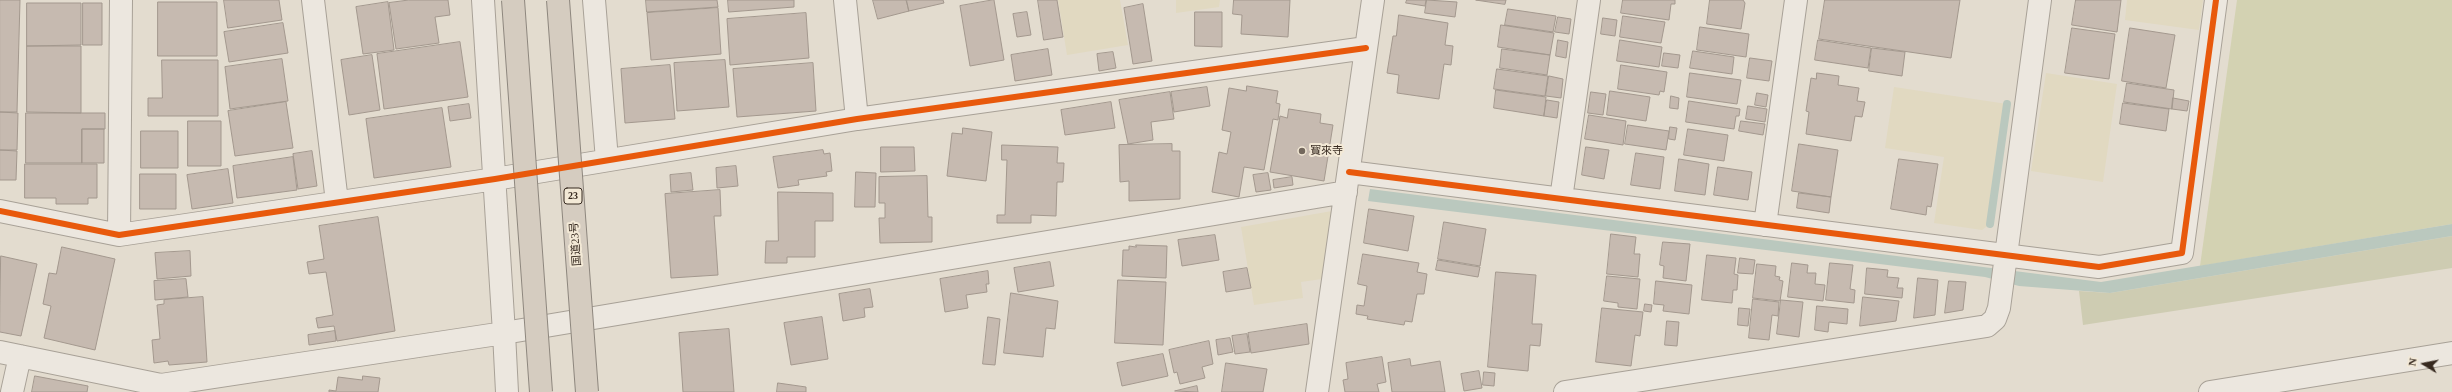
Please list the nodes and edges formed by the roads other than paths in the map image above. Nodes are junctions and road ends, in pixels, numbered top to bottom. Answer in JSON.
{"nodes":[{"id":1,"x":122,"y":0,"type":"edge"},
{"id":2,"x":313,"y":0,"type":"edge"},
{"id":3,"x":483,"y":0,"type":"edge"},
{"id":4,"x":513,"y":0,"type":"edge"},
{"id":5,"x":558,"y":0,"type":"edge"},
{"id":6,"x":594,"y":0,"type":"edge"},
{"id":7,"x":845,"y":0,"type":"edge"},
{"id":8,"x":1373,"y":0,"type":"edge"},
{"id":9,"x":1589,"y":0,"type":"edge"},
{"id":10,"x":1796,"y":0,"type":"edge"},
{"id":11,"x":2040,"y":0,"type":"edge"},
{"id":12,"x":2216,"y":0,"type":"edge"},
{"id":13,"x":1366,"y":48,"type":"junction"},
{"id":14,"x":857,"y":118,"type":"junction"},
{"id":15,"x":607,"y":160,"type":"junction"},
{"id":16,"x":495,"y":179,"type":"junction"},
{"id":17,"x":1347,"y":182,"type":"junction"},
{"id":18,"x":1561,"y":199,"type":"junction"},
{"id":19,"x":337,"y":202,"type":"junction"},
{"id":20,"x":0,"y":211,"type":"edge"},
{"id":21,"x":1765,"y":225,"type":"junction"},
{"id":22,"x":119,"y":235,"type":"junction"},
{"id":23,"x":2005,"y":260,"type":"junction"},
{"id":24,"x":504,"y":333,"type":"junction"},
{"id":25,"x":10,"y":354,"type":"edge"},
{"id":26,"x":2452,"y":354,"type":"edge"},
{"id":27,"x":234,"y":383,"type":"edge"},
{"id":28,"x":12,"y":392,"type":"edge"},
{"id":29,"x":507,"y":392,"type":"edge"},
{"id":30,"x":542,"y":392,"type":"edge"},
{"id":31,"x":587,"y":392,"type":"edge"},
{"id":32,"x":1317,"y":392,"type":"edge"},
{"id":33,"x":1565,"y":392,"type":"edge"},
{"id":34,"x":2210,"y":392,"type":"edge"}],
"edges":[{"from":1,"to":22,"type":"street"},
{"from":2,"to":19,"type":"street"},
{"from":3,"to":16,"type":"street"},
{"from":4,"to":30,"type":"highway","bridge":true},
{"from":5,"to":31,"type":"highway","name":"国道23号","number":"23","bridge":true},
{"from":6,"to":15,"type":"street"},
{"from":7,"to":14,"type":"street"},
{"from":8,"to":13,"type":"street"},
{"from":9,"to":18,"type":"street"},
{"from":10,"to":21,"type":"street"},
{"from":11,"to":23,"type":"street"},
{"from":12,"to":23,"type":"street"},
{"from":13,"to":14,"type":"street"},
{"from":13,"to":17,"type":"street"},
{"from":14,"to":15,"type":"street"},
{"from":15,"to":16,"type":"street"},
{"from":16,"to":19,"type":"street"},
{"from":16,"to":24,"type":"street"},
{"from":17,"to":18,"type":"street"},
{"from":17,"to":24,"type":"street"},
{"from":17,"to":32,"type":"street"},
{"from":18,"to":21,"type":"street"},
{"from":19,"to":22,"type":"street"},
{"from":20,"to":22,"type":"street"},
{"from":21,"to":23,"type":"street"},
{"from":23,"to":33,"type":"street"},
{"from":24,"to":27,"type":"street"},
{"from":24,"to":29,"type":"street"},
{"from":25,"to":27,"type":"street"},
{"from":25,"to":28,"type":"street"},
{"from":26,"to":34,"type":"street"}]}
